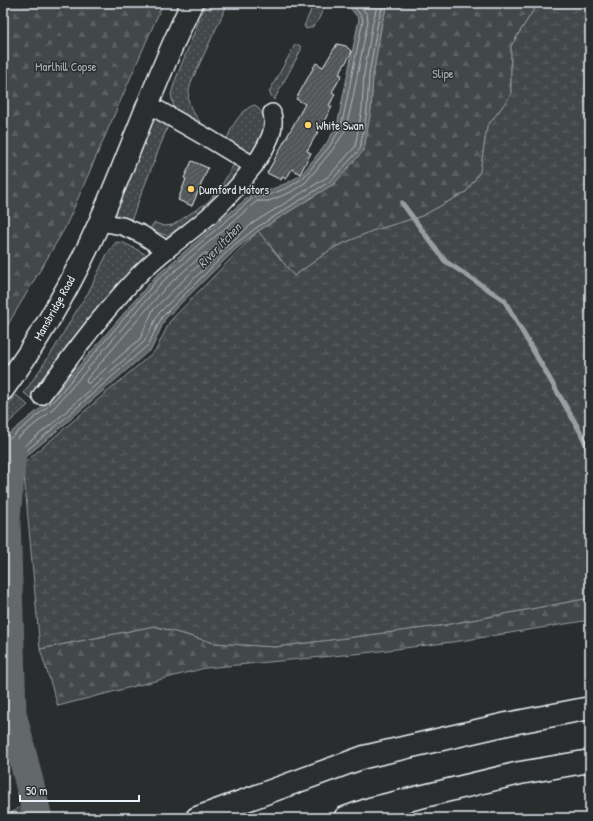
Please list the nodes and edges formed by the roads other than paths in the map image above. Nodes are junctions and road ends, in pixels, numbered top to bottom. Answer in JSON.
{"nodes":[{"id":1,"x":192,"y":3,"type":"edge"},
{"id":2,"x":148,"y":104,"type":"junction"},
{"id":3,"x":272,"y":113,"type":"dead end"},
{"id":4,"x":254,"y":166,"type":"junction"},
{"id":5,"x":100,"y":222,"type":"junction"},
{"id":6,"x":166,"y":250,"type":"junction"},
{"id":7,"x":3,"y":390,"type":"edge"},
{"id":8,"x":41,"y":396,"type":"dead end"},
{"id":9,"x":590,"y":708,"type":"edge"},
{"id":10,"x":590,"y":761,"type":"edge"},
{"id":11,"x":197,"y":818,"type":"edge"},
{"id":12,"x":346,"y":818,"type":"edge"}],
"edges":[{"from":1,"to":2,"type":"main road","name":"Mansbridge Road"},
{"from":2,"to":4,"type":"street"},
{"from":2,"to":5,"type":"main road","name":"Mansbridge Road"},
{"from":3,"to":4,"type":"street"},
{"from":4,"to":6,"type":"street"},
{"from":5,"to":6,"type":"street"},
{"from":5,"to":7,"type":"main road","name":"Mansbridge Road"},
{"from":6,"to":8,"type":"street"},
{"from":9,"to":11,"type":"highway"},
{"from":10,"to":12,"type":"highway"}]}
